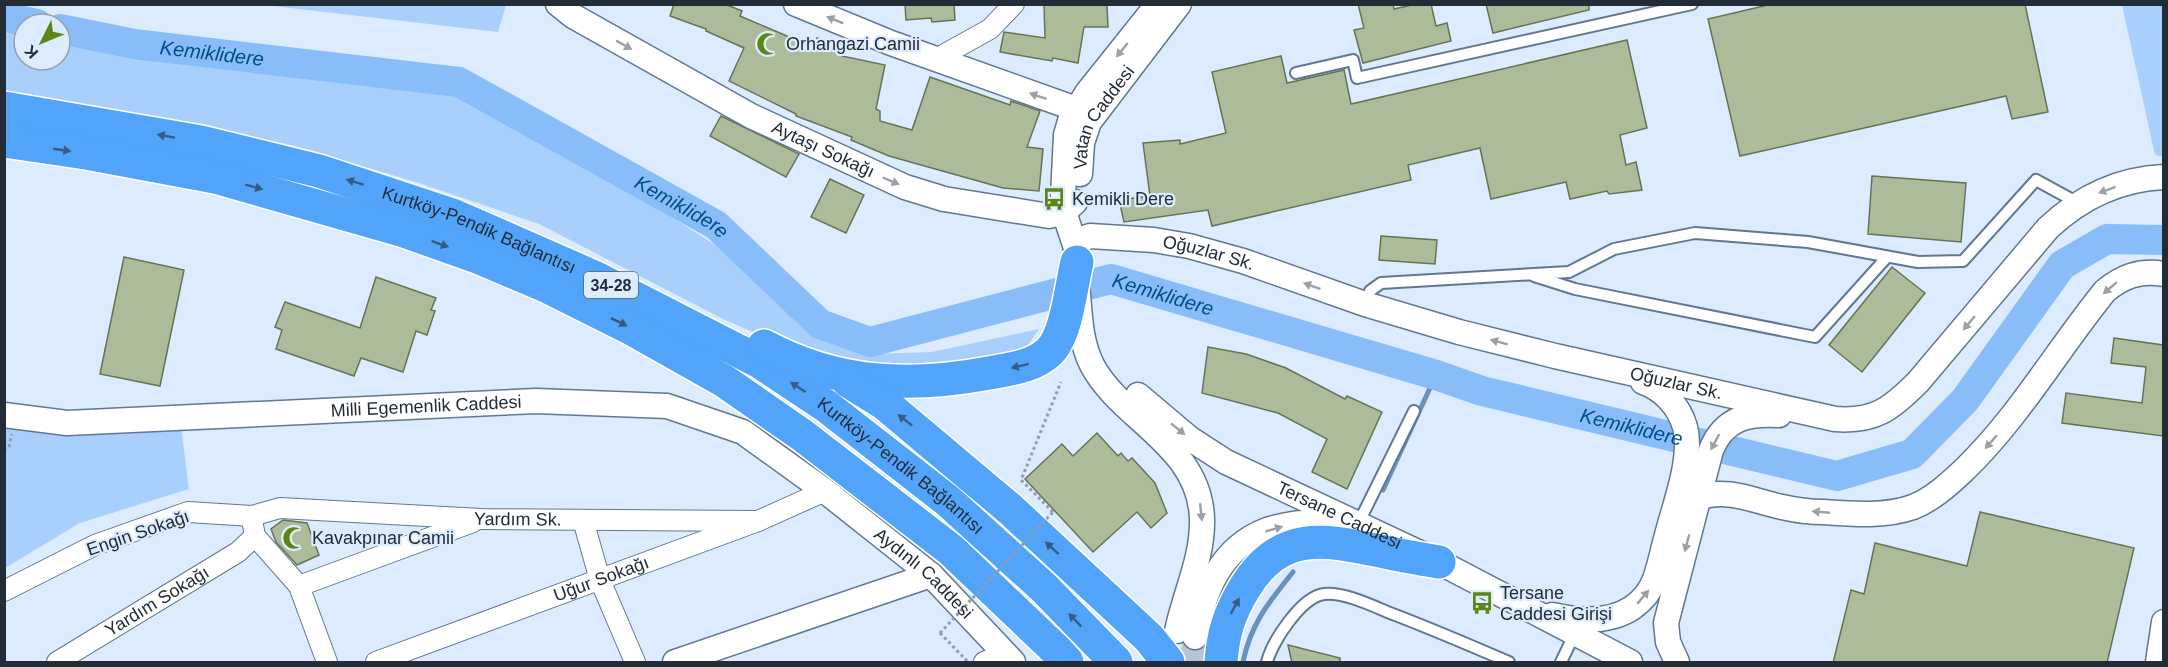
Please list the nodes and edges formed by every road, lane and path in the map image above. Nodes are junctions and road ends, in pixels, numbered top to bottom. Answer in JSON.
{"nodes":[{"id":1,"x":540,"y":4,"type":"edge"},
{"id":2,"x":796,"y":4,"type":"edge"},
{"id":3,"x":1014,"y":4,"type":"edge"},
{"id":4,"x":1158,"y":4,"type":"edge"},
{"id":5,"x":1179,"y":4,"type":"edge"},
{"id":6,"x":1692,"y":4,"type":"edge"},
{"id":7,"x":565,"y":10,"type":"edge"},
{"id":8,"x":936,"y":59,"type":"junction"},
{"id":9,"x":1296,"y":73,"type":"dead end"},
{"id":10,"x":4,"y":108,"type":"edge"},
{"id":11,"x":1085,"y":112,"type":"junction"},
{"id":12,"x":4,"y":141,"type":"edge"},
{"id":13,"x":2163,"y":177,"type":"edge"},
{"id":14,"x":1080,"y":189,"type":"junction"},
{"id":15,"x":2078,"y":203,"type":"junction"},
{"id":16,"x":1057,"y":214,"type":"junction"},
{"id":17,"x":1106,"y":236,"type":"junction"},
{"id":18,"x":506,"y":237,"type":"junction"},
{"id":19,"x":1076,"y":255,"type":"junction"},
{"id":20,"x":1887,"y":257,"type":"junction"},
{"id":21,"x":1527,"y":274,"type":"junction"},
{"id":22,"x":2163,"y":274,"type":"edge"},
{"id":23,"x":1365,"y":304,"type":"junction"},
{"id":24,"x":1071,"y":329,"type":"junction"},
{"id":25,"x":1556,"y":356,"type":"junction"},
{"id":26,"x":824,"y":369,"type":"junction"},
{"id":27,"x":1061,"y":382,"type":"dead end"},
{"id":28,"x":1414,"y":411,"type":"dead end"},
{"id":29,"x":4,"y":415,"type":"edge"},
{"id":30,"x":1835,"y":419,"type":"junction"},
{"id":31,"x":1693,"y":487,"type":"junction"},
{"id":32,"x":825,"y":490,"type":"junction"},
{"id":33,"x":280,"y":508,"type":"joint"},
{"id":34,"x":252,"y":516,"type":"junction"},
{"id":35,"x":481,"y":519,"type":"junction"},
{"id":36,"x":583,"y":520,"type":"junction"},
{"id":37,"x":758,"y":521,"type":"junction"},
{"id":38,"x":1358,"y":524,"type":"junction"},
{"id":39,"x":255,"y":536,"type":"junction"},
{"id":40,"x":1407,"y":547,"type":"junction"},
{"id":41,"x":1439,"y":562,"type":"junction"},
{"id":42,"x":931,"y":575,"type":"junction"},
{"id":43,"x":600,"y":580,"type":"junction"},
{"id":44,"x":299,"y":586,"type":"junction"},
{"id":45,"x":4,"y":591,"type":"edge"},
{"id":46,"x":1529,"y":610,"type":"junction"},
{"id":47,"x":2163,"y":622,"type":"edge"},
{"id":48,"x":1575,"y":633,"type":"junction"},
{"id":49,"x":1062,"y":658,"type":"edge"},
{"id":50,"x":1000,"y":659,"type":"edge"},
{"id":51,"x":57,"y":663,"type":"edge"},
{"id":52,"x":327,"y":663,"type":"edge"},
{"id":53,"x":376,"y":663,"type":"edge"},
{"id":54,"x":634,"y":663,"type":"edge"},
{"id":55,"x":675,"y":663,"type":"edge"},
{"id":56,"x":968,"y":663,"type":"edge"},
{"id":57,"x":1116,"y":663,"type":"edge"},
{"id":58,"x":1168,"y":663,"type":"tunnel mouth"},
{"id":59,"x":1221,"y":663,"type":"tunnel mouth"},
{"id":60,"x":1267,"y":663,"type":"edge"},
{"id":61,"x":1509,"y":663,"type":"edge"},
{"id":62,"x":1561,"y":663,"type":"edge"},
{"id":63,"x":1630,"y":663,"type":"edge"},
{"id":64,"x":1677,"y":663,"type":"edge"},
{"id":65,"x":2158,"y":663,"type":"edge"}],
"edges":[{"from":1,"to":7,"type":"street","name":"Aytaşı Sokağı"},
{"from":8,"to":2,"type":"street","one_way":true},
{"from":3,"to":8,"type":"street"},
{"from":4,"to":11,"type":"street","one_way":true},
{"from":5,"to":11,"type":"street","name":"Vatan Caddesi"},
{"from":6,"to":9,"type":"lane"},
{"from":7,"to":16,"type":"street","name":"Aytaşı Sokağı","one_way":true},
{"from":11,"to":8,"type":"street","one_way":true},
{"from":18,"to":10,"type":"highway","name":"Kurtköy-Pendik Bağlantısı","number":"34-28","one_way":true},
{"from":11,"to":14,"type":"street","name":"Vatan Caddesi"},
{"from":11,"to":16,"type":"street"},
{"from":12,"to":49,"type":"highway","name":"Kurtköy-Pendik Bağlantısı","number":"34-28","one_way":true},
{"from":13,"to":15,"type":"street","name":"Oğuzlar Sk.","one_way":true},
{"from":14,"to":16,"type":"street"},
{"from":14,"to":17,"type":"street","name":"Vatan Caddesi"},
{"from":15,"to":20,"type":"lane"},
{"from":15,"to":30,"type":"street","name":"Oğuzlar Sk.","one_way":true},
{"from":16,"to":19,"type":"street"},
{"from":17,"to":19,"type":"street","name":"Oğuzlar Sk."},
{"from":23,"to":17,"type":"street","name":"Oğuzlar Sk.","one_way":true},
{"from":18,"to":26,"type":"highway"},
{"from":57,"to":18,"type":"highway","name":"Kurtköy-Pendik Bağlantısı","number":"34-28","one_way":true},
{"from":19,"to":24,"type":"highway"},
{"from":20,"to":21,"type":"lane"},
{"from":20,"to":21,"type":"lane"},
{"from":21,"to":23,"type":"lane"},
{"from":22,"to":31,"type":"street","one_way":true},
{"from":25,"to":23,"type":"street","name":"Oğuzlar Sk.","one_way":true},
{"from":24,"to":26,"type":"highway","one_way":true},
{"from":24,"to":38,"type":"street","name":"Tersane Caddesi","one_way":true},
{"from":24,"to":40,"type":"street","one_way":true},
{"from":25,"to":30,"type":"street","name":"Oğuzlar Sk."},
{"from":25,"to":31,"type":"street"},
{"from":58,"to":26,"type":"highway","one_way":true},
{"from":27,"to":56,"type":"path","bridge":true},
{"from":28,"to":38,"type":"lane"},
{"from":29,"to":32,"type":"street","name":"Milli Egemenlik Caddesi"},
{"from":30,"to":31,"type":"street","one_way":true},
{"from":46,"to":31,"type":"street","one_way":true},
{"from":31,"to":64,"type":"street","one_way":true},
{"from":32,"to":37,"type":"street","name":"Uğur Sokağı"},
{"from":32,"to":42,"type":"street","name":"Aydınlı Caddesi"},
{"from":33,"to":34,"type":"street","name":"Engin Sokağı"},
{"from":33,"to":35,"type":"street","name":"Yardım Sk."},
{"from":34,"to":39,"type":"street"},
{"from":34,"to":45,"type":"street","name":"Engin Sokağı"},
{"from":35,"to":36,"type":"street","name":"Yardım Sk."},
{"from":35,"to":44,"type":"street"},
{"from":36,"to":37,"type":"street","name":"Yardım Sk."},
{"from":36,"to":43,"type":"street"},
{"from":37,"to":43,"type":"street","name":"Uğur Sokağı"},
{"from":38,"to":40,"type":"street","name":"Tersane Caddesi"},
{"from":39,"to":44,"type":"street"},
{"from":39,"to":51,"type":"street","name":"Yardım Sokağı"},
{"from":40,"to":41,"type":"street","name":"Tersane Caddesi"},
{"from":41,"to":46,"type":"street","name":"Tersane Caddesi"},
{"from":59,"to":41,"type":"highway","one_way":true},
{"from":42,"to":50,"type":"street","name":"Aydınlı Caddesi"},
{"from":42,"to":55,"type":"street"},
{"from":43,"to":53,"type":"street","name":"Uğur Sokağı"},
{"from":43,"to":54,"type":"street"},
{"from":44,"to":52,"type":"street"},
{"from":46,"to":48,"type":"street","name":"Tersane Caddesi"},
{"from":47,"to":65,"type":"street"},
{"from":48,"to":62,"type":"lane"},
{"from":48,"to":63,"type":"street","name":"Tersane Caddesi"},
{"from":60,"to":61,"type":"lane"}]}
